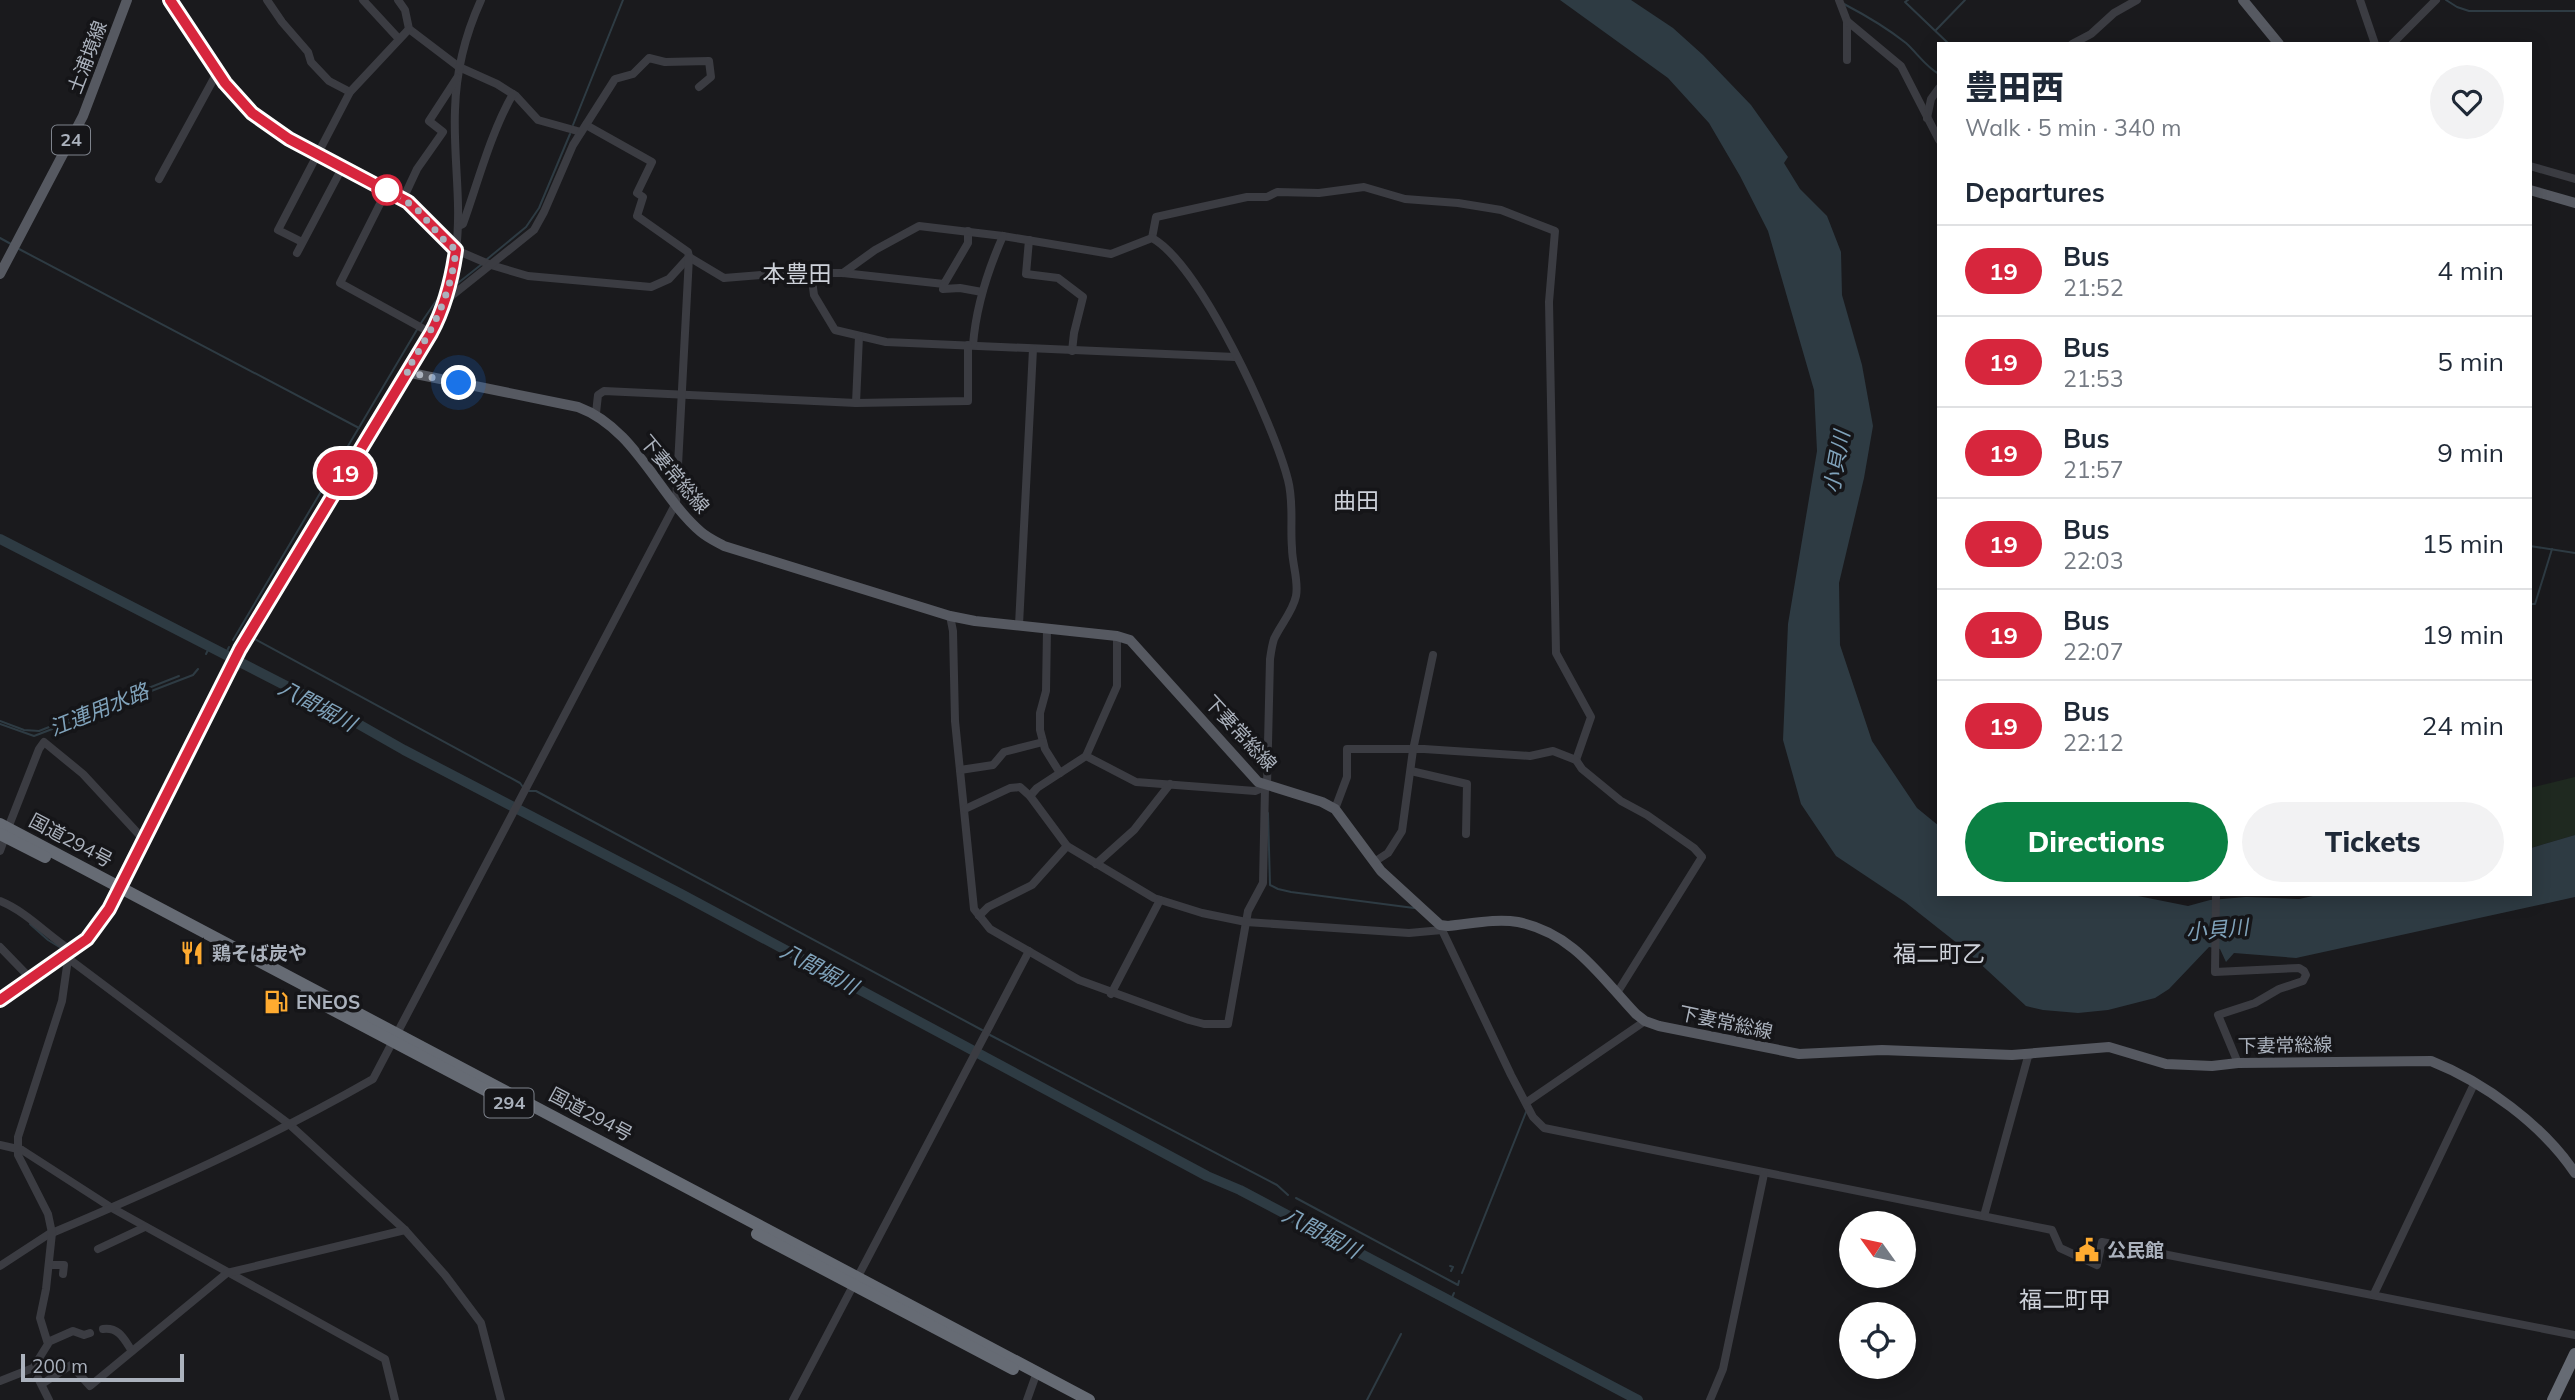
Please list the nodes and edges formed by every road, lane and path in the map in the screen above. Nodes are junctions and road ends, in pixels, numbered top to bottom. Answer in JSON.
{"nodes":[{"id":1,"x":127,"y":0,"type":"edge"},
{"id":2,"x":267,"y":0,"type":"edge"},
{"id":3,"x":363,"y":0,"type":"edge"},
{"id":4,"x":398,"y":0,"type":"edge"},
{"id":5,"x":481,"y":0,"type":"edge"},
{"id":6,"x":1839,"y":0,"type":"edge"},
{"id":7,"x":2137,"y":0,"type":"edge"},
{"id":8,"x":2360,"y":0,"type":"edge"},
{"id":9,"x":2436,"y":0,"type":"edge"},
{"id":10,"x":173,"y":1,"type":"edge"},
{"id":11,"x":2247,"y":1,"type":"edge"},
{"id":12,"x":1847,"y":21,"type":"junction"},
{"id":13,"x":409,"y":29,"type":"junction"},
{"id":14,"x":399,"y":39,"type":"junction"},
{"id":15,"x":2075,"y":42,"type":"edge"},
{"id":16,"x":2278,"y":42,"type":"edge"},
{"id":17,"x":2374,"y":42,"type":"edge"},
{"id":18,"x":2394,"y":42,"type":"edge"},
{"id":19,"x":1847,"y":60,"type":"dead end"},
{"id":20,"x":218,"y":71,"type":"junction"},
{"id":21,"x":458,"y":71,"type":"junction"},
{"id":22,"x":699,"y":87,"type":"dead end"},
{"id":23,"x":1937,"y":91,"type":"edge"},
{"id":24,"x":349,"y":92,"type":"junction"},
{"id":25,"x":513,"y":94,"type":"junction"},
{"id":26,"x":1927,"y":118,"type":"junction"},
{"id":27,"x":581,"y":129,"type":"junction"},
{"id":28,"x":1937,"y":136,"type":"edge"},
{"id":29,"x":317,"y":155,"type":"junction"},
{"id":30,"x":2532,"y":167,"type":"edge"},
{"id":31,"x":342,"y":168,"type":"junction"},
{"id":32,"x":159,"y":179,"type":"dead end"},
{"id":33,"x":2575,"y":179,"type":"edge"},
{"id":34,"x":387,"y":190,"type":"junction"},
{"id":35,"x":2532,"y":191,"type":"edge"},
{"id":36,"x":403,"y":199,"type":"junction"},
{"id":37,"x":2575,"y":203,"type":"edge"},
{"id":38,"x":459,"y":226,"type":"junction"},
{"id":39,"x":968,"y":231,"type":"junction"},
{"id":40,"x":1003,"y":236,"type":"junction"},
{"id":41,"x":1152,"y":238,"type":"junction"},
{"id":42,"x":1029,"y":240,"type":"junction"},
{"id":43,"x":302,"y":242,"type":"junction"},
{"id":44,"x":456,"y":250,"type":"junction"},
{"id":45,"x":297,"y":253,"type":"dead end"},
{"id":46,"x":689,"y":257,"type":"junction"},
{"id":47,"x":490,"y":265,"type":"junction"},
{"id":48,"x":811,"y":273,"type":"junction"},
{"id":49,"x":843,"y":273,"type":"junction"},
{"id":50,"x":0,"y":274,"type":"edge"},
{"id":51,"x":944,"y":284,"type":"junction"},
{"id":52,"x":982,"y":292,"type":"junction"},
{"id":53,"x":444,"y":302,"type":"junction"},
{"id":54,"x":423,"y":329,"type":"junction"},
{"id":55,"x":859,"y":336,"type":"junction"},
{"id":56,"x":971,"y":345,"type":"junction"},
{"id":57,"x":1033,"y":349,"type":"junction"},
{"id":58,"x":1072,"y":351,"type":"junction"},
{"id":59,"x":1236,"y":357,"type":"junction"},
{"id":60,"x":406,"y":372,"type":"junction"},
{"id":61,"x":681,"y":395,"type":"junction"},
{"id":62,"x":856,"y":403,"type":"junction"},
{"id":63,"x":596,"y":413,"type":"junction"},
{"id":64,"x":676,"y":503,"type":"junction"},
{"id":65,"x":950,"y":617,"type":"junction"},
{"id":66,"x":1018,"y":625,"type":"junction"},
{"id":67,"x":1047,"y":629,"type":"junction"},
{"id":68,"x":1117,"y":636,"type":"junction"},
{"id":69,"x":1433,"y":655,"type":"dead end"},
{"id":70,"x":1043,"y":742,"type":"junction"},
{"id":71,"x":1413,"y":750,"type":"junction"},
{"id":72,"x":1086,"y":756,"type":"junction"},
{"id":73,"x":1576,"y":760,"type":"junction"},
{"id":74,"x":960,"y":770,"type":"junction"},
{"id":75,"x":1411,"y":771,"type":"junction"},
{"id":76,"x":1060,"y":773,"type":"junction"},
{"id":77,"x":1170,"y":784,"type":"junction"},
{"id":78,"x":1266,"y":787,"type":"junction"},
{"id":79,"x":1030,"y":796,"type":"junction"},
{"id":80,"x":965,"y":809,"type":"junction"},
{"id":81,"x":1335,"y":809,"type":"junction"},
{"id":82,"x":3,"y":831,"type":"edge"},
{"id":83,"x":1466,"y":834,"type":"dead end"},
{"id":84,"x":145,"y":841,"type":"junction"},
{"id":85,"x":1067,"y":846,"type":"junction"},
{"id":86,"x":0,"y":851,"type":"edge"},
{"id":87,"x":1374,"y":862,"type":"junction"},
{"id":88,"x":1096,"y":864,"type":"junction"},
{"id":89,"x":118,"y":892,"type":"junction"},
{"id":90,"x":2216,"y":896,"type":"edge"},
{"id":91,"x":1160,"y":900,"type":"junction"},
{"id":92,"x":1,"y":905,"type":"edge"},
{"id":93,"x":979,"y":916,"type":"junction"},
{"id":94,"x":1246,"y":922,"type":"junction"},
{"id":95,"x":1443,"y":928,"type":"junction"},
{"id":96,"x":0,"y":947,"type":"edge"},
{"id":97,"x":1029,"y":951,"type":"junction"},
{"id":98,"x":68,"y":955,"type":"junction"},
{"id":99,"x":31,"y":979,"type":"junction"},
{"id":100,"x":1617,"y":993,"type":"junction"},
{"id":101,"x":1111,"y":994,"type":"junction"},
{"id":102,"x":0,"y":1000,"type":"edge"},
{"id":103,"x":1645,"y":1021,"type":"junction"},
{"id":104,"x":396,"y":1038,"type":"junction"},
{"id":105,"x":2029,"y":1053,"type":"junction"},
{"id":106,"x":2238,"y":1063,"type":"junction"},
{"id":107,"x":2475,"y":1082,"type":"junction"},
{"id":108,"x":1527,"y":1102,"type":"junction"},
{"id":109,"x":289,"y":1124,"type":"junction"},
{"id":110,"x":0,"y":1145,"type":"edge"},
{"id":111,"x":17,"y":1148,"type":"junction"},
{"id":112,"x":2575,"y":1173,"type":"edge"},
{"id":113,"x":1764,"y":1174,"type":"junction"},
{"id":114,"x":112,"y":1208,"type":"junction"},
{"id":115,"x":1984,"y":1216,"type":"junction"},
{"id":116,"x":145,"y":1227,"type":"junction"},
{"id":117,"x":405,"y":1230,"type":"junction"},
{"id":118,"x":52,"y":1233,"type":"junction"},
{"id":119,"x":98,"y":1249,"type":"dead end"},
{"id":120,"x":50,"y":1265,"type":"junction"},
{"id":121,"x":0,"y":1266,"type":"edge"},
{"id":122,"x":227,"y":1273,"type":"junction"},
{"id":123,"x":63,"y":1274,"type":"dead end"},
{"id":124,"x":855,"y":1281,"type":"junction"},
{"id":125,"x":2374,"y":1294,"type":"junction"},
{"id":126,"x":103,"y":1329,"type":"dead end"},
{"id":127,"x":90,"y":1333,"type":"dead end"},
{"id":128,"x":2575,"y":1335,"type":"edge"},
{"id":129,"x":48,"y":1342,"type":"junction"},
{"id":130,"x":132,"y":1350,"type":"junction"},
{"id":131,"x":2575,"y":1354,"type":"edge"},
{"id":132,"x":33,"y":1368,"type":"junction"},
{"id":133,"x":1035,"y":1375,"type":"junction"},
{"id":134,"x":0,"y":1381,"type":"edge"},
{"id":135,"x":41,"y":1384,"type":"junction"},
{"id":136,"x":49,"y":1400,"type":"edge"},
{"id":137,"x":396,"y":1400,"type":"edge"},
{"id":138,"x":501,"y":1400,"type":"edge"},
{"id":139,"x":793,"y":1400,"type":"edge"},
{"id":140,"x":1027,"y":1400,"type":"edge"},
{"id":141,"x":1072,"y":1400,"type":"edge"},
{"id":142,"x":1089,"y":1400,"type":"edge"},
{"id":143,"x":1710,"y":1400,"type":"edge"},
{"id":144,"x":2553,"y":1400,"type":"edge"}],
"edges":[{"from":1,"to":50,"type":"main road","name":"土浦境線","number":"24"},
{"from":2,"to":24,"type":"street"},
{"from":3,"to":14,"type":"street"},
{"from":4,"to":13,"type":"street"},
{"from":5,"to":21,"type":"street"},
{"from":6,"to":12,"type":"street"},
{"from":7,"to":15,"type":"street"},
{"from":8,"to":17,"type":"street"},
{"from":9,"to":18,"type":"street"},
{"from":10,"to":20,"type":"main road"},
{"from":11,"to":16,"type":"main road"},
{"from":12,"to":19,"type":"street"},
{"from":12,"to":26,"type":"street"},
{"from":13,"to":14,"type":"street"},
{"from":13,"to":21,"type":"street"},
{"from":14,"to":24,"type":"street"},
{"from":20,"to":29,"type":"main road"},
{"from":20,"to":32,"type":"street"},
{"from":21,"to":25,"type":"street"},
{"from":21,"to":36,"type":"street"},
{"from":21,"to":38,"type":"street"},
{"from":22,"to":27,"type":"street"},
{"from":23,"to":26,"type":"street"},
{"from":24,"to":29,"type":"street"},
{"from":25,"to":27,"type":"street"},
{"from":25,"to":38,"type":"street"},
{"from":26,"to":28,"type":"street"},
{"from":27,"to":46,"type":"street"},
{"from":27,"to":47,"type":"street"},
{"from":29,"to":31,"type":"main road"},
{"from":29,"to":43,"type":"street"},
{"from":30,"to":33,"type":"street"},
{"from":31,"to":34,"type":"main road"},
{"from":31,"to":43,"type":"street"},
{"from":34,"to":36,"type":"main road"},
{"from":34,"to":54,"type":"street"},
{"from":35,"to":37,"type":"main road"},
{"from":36,"to":44,"type":"main road"},
{"from":38,"to":44,"type":"street"},
{"from":39,"to":40,"type":"street"},
{"from":39,"to":49,"type":"street"},
{"from":39,"to":51,"type":"street"},
{"from":40,"to":42,"type":"street"},
{"from":40,"to":52,"type":"street"},
{"from":41,"to":42,"type":"street"},
{"from":41,"to":59,"type":"street"},
{"from":41,"to":73,"type":"street"},
{"from":42,"to":58,"type":"street"},
{"from":43,"to":45,"type":"street"},
{"from":44,"to":47,"type":"street"},
{"from":44,"to":53,"type":"main road"},
{"from":46,"to":47,"type":"street"},
{"from":46,"to":48,"type":"street"},
{"from":46,"to":61,"type":"street"},
{"from":47,"to":53,"type":"street"},
{"from":48,"to":49,"type":"street"},
{"from":48,"to":55,"type":"street"},
{"from":49,"to":51,"type":"street"},
{"from":51,"to":52,"type":"street"},
{"from":52,"to":56,"type":"street"},
{"from":53,"to":54,"type":"main road"},
{"from":54,"to":60,"type":"main road"},
{"from":55,"to":56,"type":"street"},
{"from":55,"to":62,"type":"street"},
{"from":56,"to":57,"type":"street"},
{"from":56,"to":62,"type":"street"},
{"from":57,"to":58,"type":"street"},
{"from":57,"to":66,"type":"street"},
{"from":58,"to":59,"type":"street"},
{"from":59,"to":78,"type":"street"},
{"from":60,"to":63,"type":"main road","name":"下妻常総線"},
{"from":60,"to":84,"type":"street"},
{"from":61,"to":62,"type":"street"},
{"from":61,"to":63,"type":"street"},
{"from":61,"to":64,"type":"street"},
{"from":63,"to":64,"type":"main road","name":"下妻常総線"},
{"from":64,"to":65,"type":"main road","name":"下妻常総線"},
{"from":64,"to":104,"type":"street"},
{"from":65,"to":66,"type":"main road","name":"下妻常総線"},
{"from":65,"to":74,"type":"street"},
{"from":66,"to":67,"type":"main road","name":"下妻常総線"},
{"from":67,"to":68,"type":"main road","name":"下妻常総線"},
{"from":67,"to":70,"type":"street"},
{"from":68,"to":72,"type":"street"},
{"from":68,"to":78,"type":"main road","name":"下妻常総線"},
{"from":69,"to":71,"type":"street"},
{"from":70,"to":74,"type":"street"},
{"from":70,"to":76,"type":"street"},
{"from":71,"to":73,"type":"street"},
{"from":71,"to":75,"type":"street"},
{"from":71,"to":81,"type":"street"},
{"from":72,"to":76,"type":"street"},
{"from":72,"to":77,"type":"street"},
{"from":73,"to":100,"type":"street"},
{"from":74,"to":80,"type":"street"},
{"from":75,"to":83,"type":"street"},
{"from":75,"to":87,"type":"street"},
{"from":76,"to":79,"type":"street"},
{"from":77,"to":78,"type":"street"},
{"from":77,"to":88,"type":"street"},
{"from":78,"to":81,"type":"main road","name":"下妻常総線"},
{"from":78,"to":94,"type":"street"},
{"from":79,"to":80,"type":"street"},
{"from":79,"to":85,"type":"street"},
{"from":80,"to":93,"type":"street"},
{"from":81,"to":87,"type":"main road"},
{"from":82,"to":84,"type":"street"},
{"from":82,"to":86,"type":"street"},
{"from":82,"to":89,"type":"highway","name":"国道294号","number":"294"},
{"from":84,"to":89,"type":"street"},
{"from":85,"to":88,"type":"street"},
{"from":85,"to":93,"type":"street"},
{"from":87,"to":95,"type":"main road"},
{"from":88,"to":91,"type":"street"},
{"from":89,"to":98,"type":"street"},
{"from":89,"to":104,"type":"highway","name":"国道294号","number":"294"},
{"from":90,"to":106,"type":"street"},
{"from":91,"to":94,"type":"street"},
{"from":91,"to":101,"type":"street"},
{"from":92,"to":98,"type":"street"},
{"from":93,"to":97,"type":"street"},
{"from":94,"to":95,"type":"street"},
{"from":94,"to":101,"type":"street"},
{"from":95,"to":100,"type":"main road"},
{"from":95,"to":108,"type":"street"},
{"from":96,"to":99,"type":"street"},
{"from":97,"to":101,"type":"street"},
{"from":97,"to":124,"type":"street"},
{"from":98,"to":99,"type":"street"},
{"from":98,"to":109,"type":"street"},
{"from":98,"to":111,"type":"street"},
{"from":99,"to":102,"type":"street"},
{"from":100,"to":103,"type":"main road"},
{"from":103,"to":105,"type":"main road","name":"下妻常総線"},
{"from":103,"to":108,"type":"street"},
{"from":104,"to":109,"type":"street"},
{"from":104,"to":124,"type":"highway","name":"国道294号","number":"294"},
{"from":105,"to":106,"type":"main road","name":"下妻常総線"},
{"from":105,"to":115,"type":"street"},
{"from":106,"to":107,"type":"main road","name":"下妻常総線"},
{"from":107,"to":112,"type":"main road","name":"下妻常総線"},
{"from":107,"to":125,"type":"street"},
{"from":108,"to":113,"type":"street"},
{"from":109,"to":114,"type":"street"},
{"from":109,"to":117,"type":"street"},
{"from":110,"to":111,"type":"street"},
{"from":111,"to":114,"type":"street"},
{"from":111,"to":118,"type":"street"},
{"from":113,"to":115,"type":"street"},
{"from":113,"to":143,"type":"street"},
{"from":114,"to":116,"type":"street"},
{"from":114,"to":118,"type":"street"},
{"from":115,"to":125,"type":"street"},
{"from":116,"to":119,"type":"street"},
{"from":116,"to":122,"type":"street"},
{"from":117,"to":122,"type":"street"},
{"from":117,"to":138,"type":"street"},
{"from":118,"to":120,"type":"street"},
{"from":118,"to":121,"type":"street"},
{"from":120,"to":123,"type":"street"},
{"from":120,"to":129,"type":"street"},
{"from":122,"to":130,"type":"street"},
{"from":122,"to":137,"type":"street"},
{"from":124,"to":133,"type":"highway","name":"国道294号","number":"294"},
{"from":124,"to":139,"type":"street"},
{"from":125,"to":128,"type":"street"},
{"from":126,"to":130,"type":"street"},
{"from":127,"to":129,"type":"street"},
{"from":129,"to":132,"type":"street"},
{"from":130,"to":135,"type":"street"},
{"from":131,"to":144,"type":"highway"},
{"from":132,"to":134,"type":"street"},
{"from":132,"to":135,"type":"street"},
{"from":133,"to":140,"type":"street"},
{"from":133,"to":141,"type":"highway","name":"国道294号","number":"294"},
{"from":133,"to":142,"type":"highway","name":"国道294号","number":"294"},
{"from":135,"to":136,"type":"street"}]}
